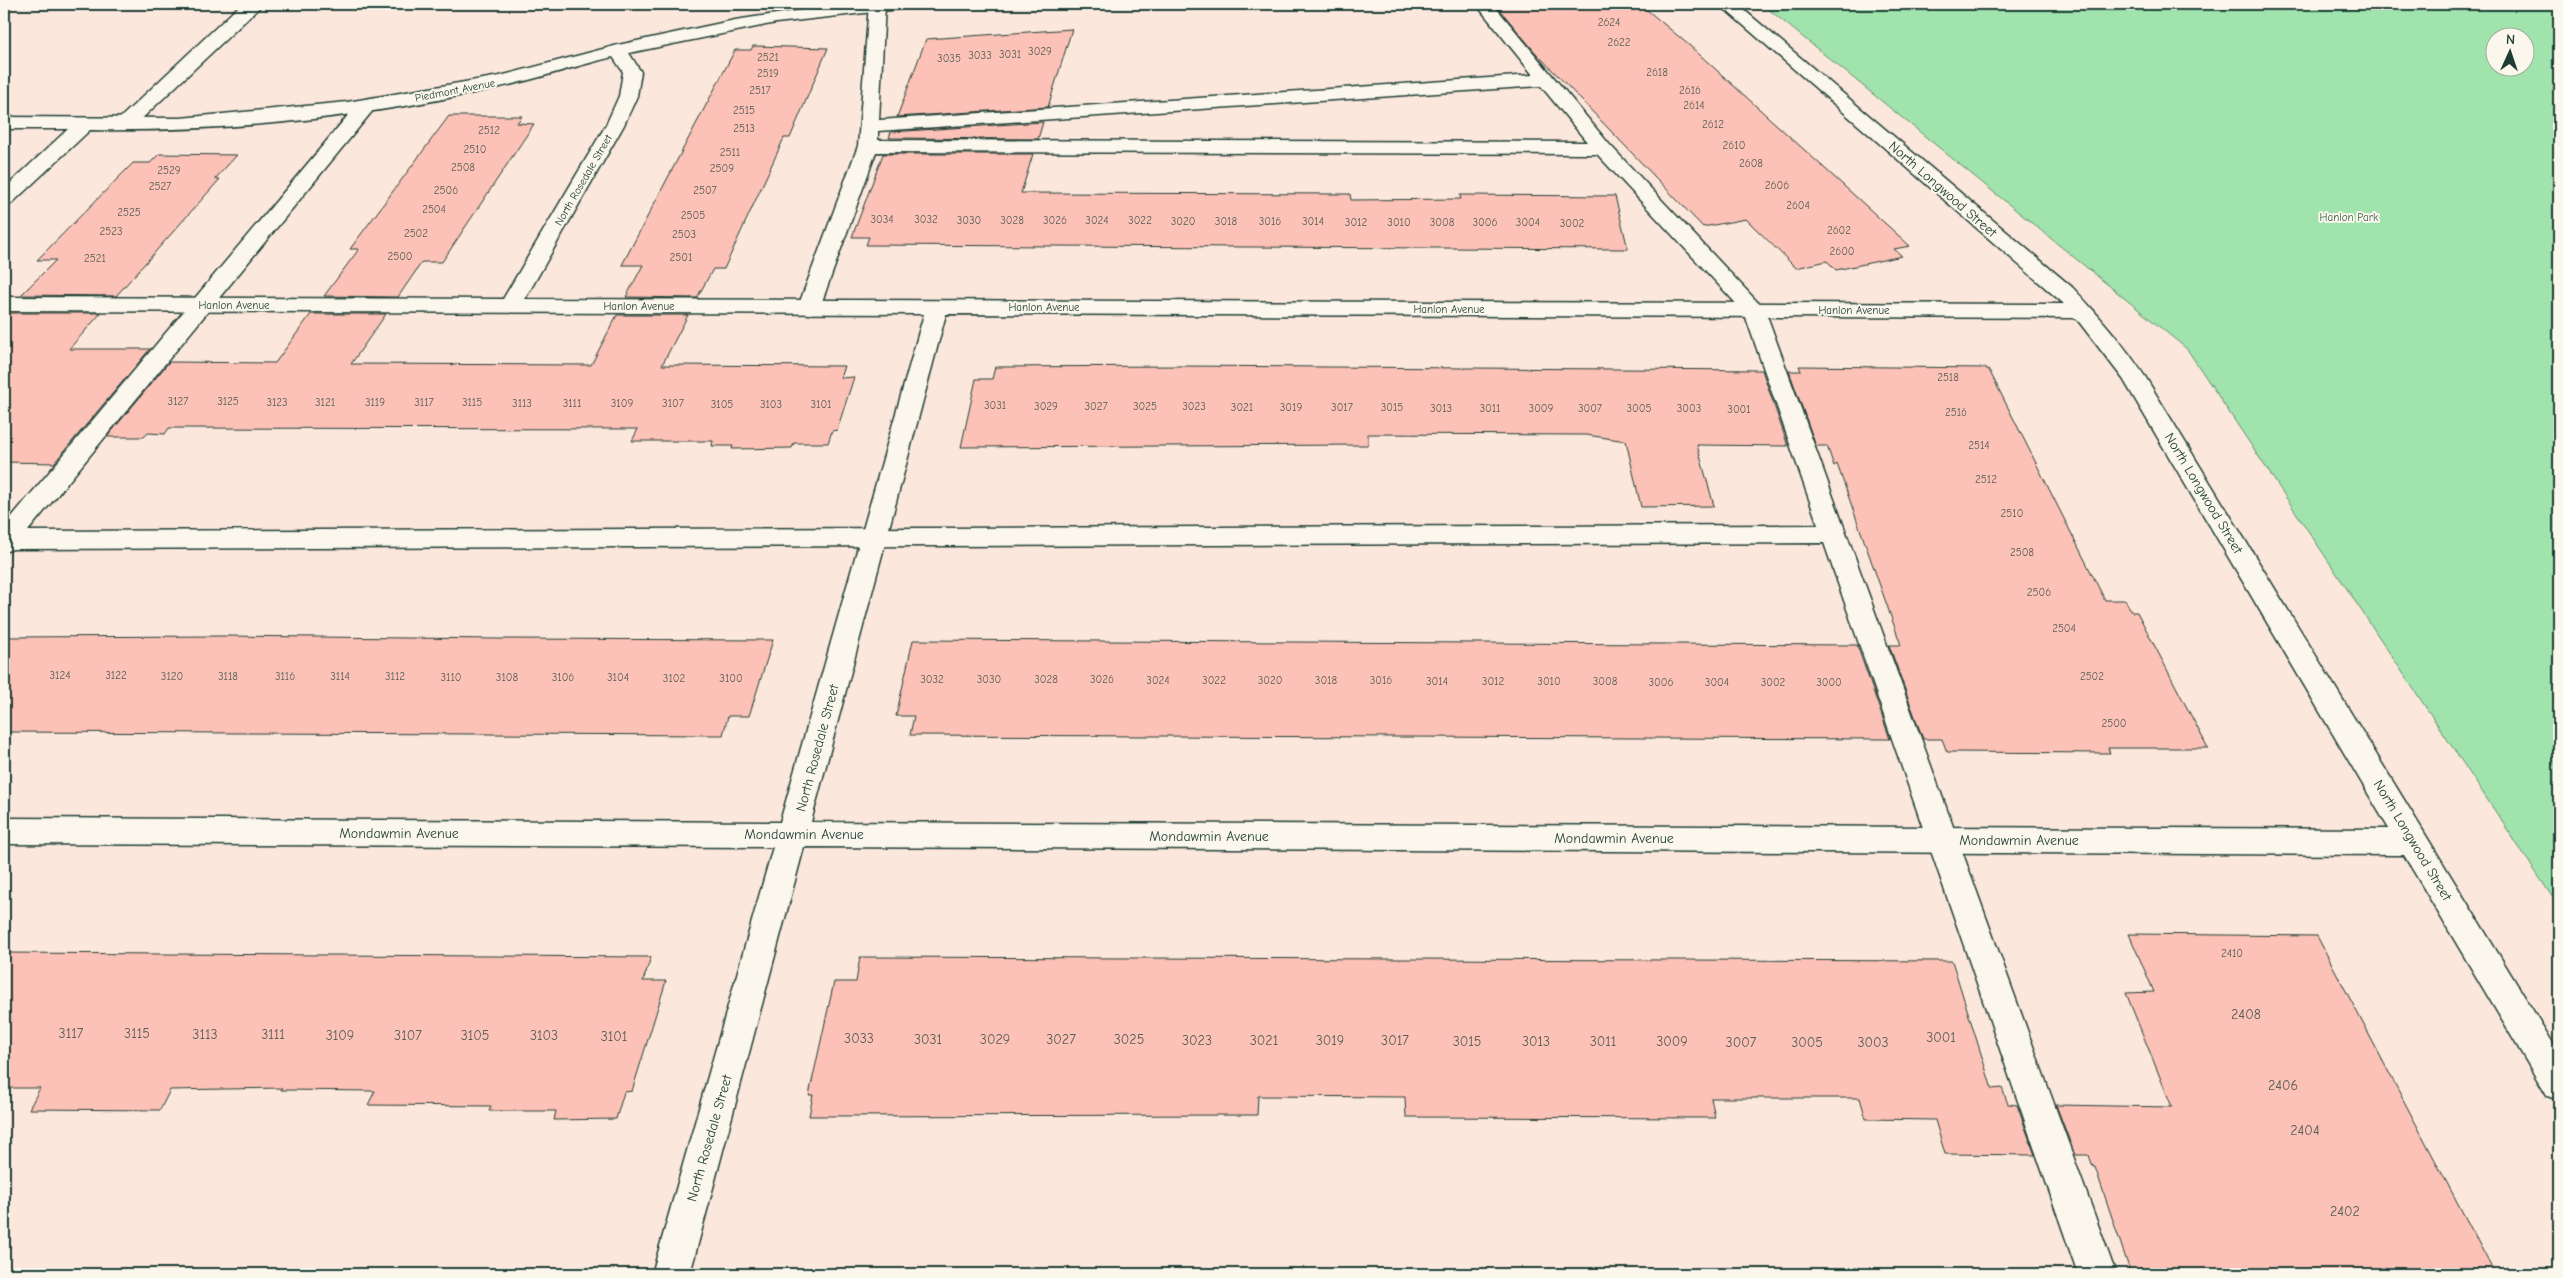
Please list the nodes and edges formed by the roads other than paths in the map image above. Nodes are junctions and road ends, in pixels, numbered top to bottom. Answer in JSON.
{"nodes":[{"id":1,"x":255,"y":4,"type":"edge"},
{"id":2,"x":900,"y":4,"type":"edge"},
{"id":3,"x":1484,"y":4,"type":"edge"},
{"id":4,"x":1727,"y":4,"type":"edge"},
{"id":5,"x":877,"y":5,"type":"junction"},
{"id":6,"x":618,"y":50,"type":"junction"},
{"id":7,"x":1544,"y":80,"type":"junction"},
{"id":8,"x":367,"y":105,"type":"junction"},
{"id":9,"x":4,"y":123,"type":"edge"},
{"id":10,"x":86,"y":123,"type":"junction"},
{"id":11,"x":126,"y":123,"type":"junction"},
{"id":12,"x":870,"y":126,"type":"junction"},
{"id":13,"x":868,"y":146,"type":"junction"},
{"id":14,"x":1602,"y":148,"type":"junction"},
{"id":15,"x":4,"y":200,"type":"edge"},
{"id":16,"x":4,"y":304,"type":"edge"},
{"id":17,"x":201,"y":305,"type":"junction"},
{"id":18,"x":510,"y":306,"type":"junction"},
{"id":19,"x":809,"y":307,"type":"junction"},
{"id":20,"x":937,"y":307,"type":"junction"},
{"id":21,"x":1754,"y":310,"type":"junction"},
{"id":22,"x":2084,"y":311,"type":"junction"},
{"id":23,"x":1834,"y":534,"type":"junction"},
{"id":24,"x":874,"y":537,"type":"junction"},
{"id":25,"x":5,"y":541,"type":"edge"},
{"id":26,"x":4,"y":831,"type":"edge"},
{"id":27,"x":794,"y":834,"type":"junction"},
{"id":28,"x":1943,"y":840,"type":"junction"},
{"id":29,"x":2413,"y":842,"type":"junction"},
{"id":30,"x":2559,"y":1084,"type":"edge"},
{"id":31,"x":671,"y":1274,"type":"edge"},
{"id":32,"x":2097,"y":1274,"type":"edge"}],
"edges":[{"from":1,"to":11,"type":"street"},
{"from":2,"to":5,"type":"street","name":"Piedmont Avenue"},
{"from":3,"to":7,"type":"street"},
{"from":4,"to":22,"type":"street","name":"North Longwood Street"},
{"from":5,"to":6,"type":"street","name":"Piedmont Avenue"},
{"from":5,"to":12,"type":"street"},
{"from":6,"to":8,"type":"street","name":"Piedmont Avenue"},
{"from":6,"to":18,"type":"street","name":"North Rosedale Street"},
{"from":7,"to":12,"type":"street"},
{"from":7,"to":14,"type":"street"},
{"from":8,"to":11,"type":"street","name":"Piedmont Avenue"},
{"from":8,"to":17,"type":"street"},
{"from":9,"to":10,"type":"street","name":"Piedmont Avenue"},
{"from":10,"to":11,"type":"street","name":"Piedmont Avenue"},
{"from":10,"to":15,"type":"street"},
{"from":12,"to":13,"type":"street"},
{"from":13,"to":14,"type":"street"},
{"from":13,"to":19,"type":"street"},
{"from":14,"to":21,"type":"street"},
{"from":16,"to":17,"type":"street","name":"Hanlon Avenue"},
{"from":17,"to":18,"type":"street","name":"Hanlon Avenue"},
{"from":17,"to":25,"type":"street"},
{"from":18,"to":19,"type":"street","name":"Hanlon Avenue"},
{"from":19,"to":20,"type":"street","name":"Hanlon Avenue"},
{"from":20,"to":21,"type":"street","name":"Hanlon Avenue"},
{"from":20,"to":24,"type":"street","name":"North Rosedale Street"},
{"from":21,"to":22,"type":"street","name":"Hanlon Avenue"},
{"from":21,"to":23,"type":"street"},
{"from":22,"to":29,"type":"street","name":"North Longwood Street"},
{"from":23,"to":24,"type":"street"},
{"from":23,"to":28,"type":"street"},
{"from":24,"to":25,"type":"street"},
{"from":24,"to":27,"type":"street","name":"North Rosedale Street"},
{"from":26,"to":27,"type":"street","name":"Mondawmin Avenue"},
{"from":27,"to":28,"type":"street","name":"Mondawmin Avenue"},
{"from":27,"to":31,"type":"street","name":"North Rosedale Street"},
{"from":28,"to":29,"type":"street","name":"Mondawmin Avenue"},
{"from":28,"to":32,"type":"street"},
{"from":29,"to":30,"type":"street","name":"North Longwood Street"}]}
